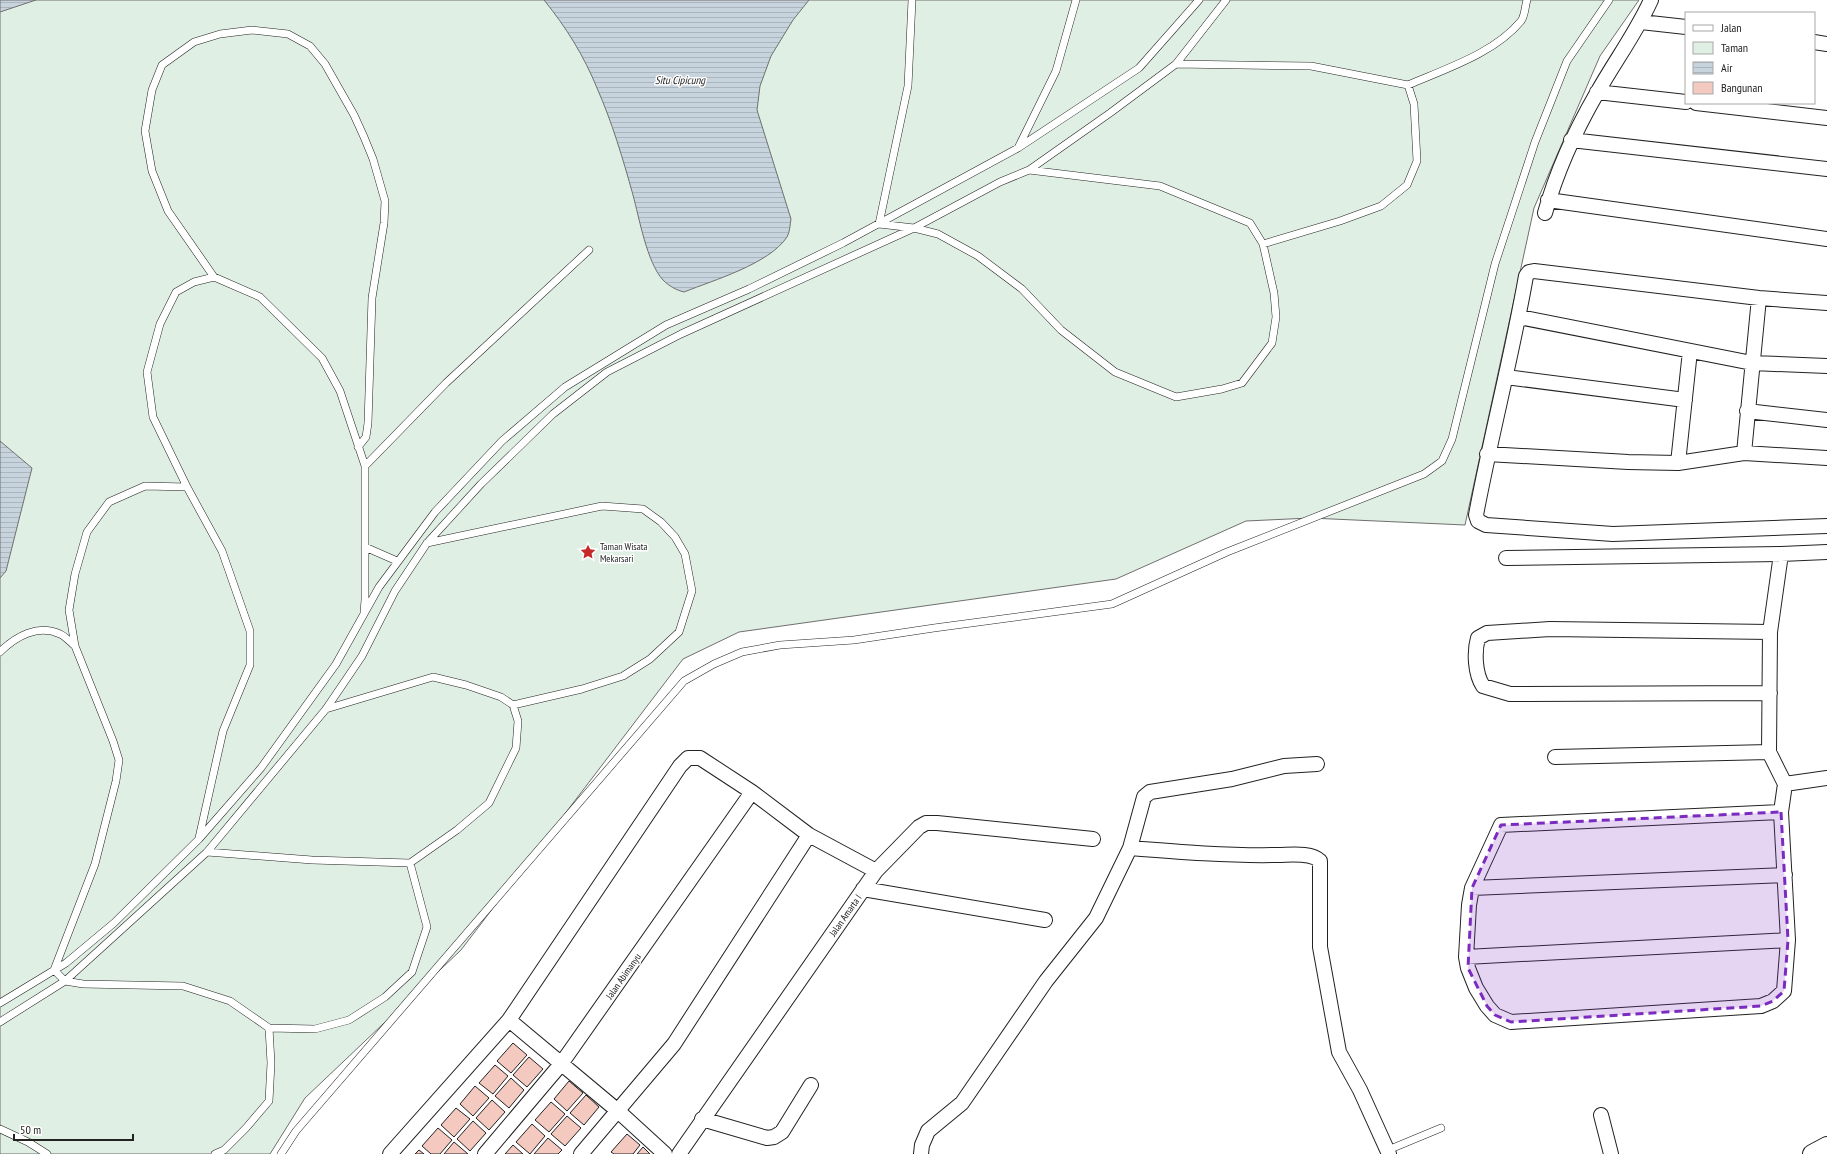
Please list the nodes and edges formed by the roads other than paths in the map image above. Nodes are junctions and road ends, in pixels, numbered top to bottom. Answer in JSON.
{"nodes":[{"id":1,"x":912,"y":0,"type":"edge"},
{"id":2,"x":1076,"y":0,"type":"edge"},
{"id":3,"x":1199,"y":0,"type":"edge"},
{"id":4,"x":1226,"y":0,"type":"edge"},
{"id":5,"x":1527,"y":0,"type":"edge"},
{"id":6,"x":1609,"y":0,"type":"edge"},
{"id":7,"x":1651,"y":0,"type":"edge"},
{"id":8,"x":1641,"y":22,"type":"junction"},
{"id":9,"x":1685,"y":27,"type":"edge"},
{"id":10,"x":1815,"y":42,"type":"edge"},
{"id":11,"x":1827,"y":44,"type":"edge"},
{"id":12,"x":1176,"y":64,"type":"junction"},
{"id":13,"x":1408,"y":85,"type":"junction"},
{"id":14,"x":1597,"y":92,"type":"junction"},
{"id":15,"x":1685,"y":102,"type":"edge"},
{"id":16,"x":1705,"y":104,"type":"edge"},
{"id":17,"x":1827,"y":118,"type":"edge"},
{"id":18,"x":1571,"y":140,"type":"junction"},
{"id":19,"x":1018,"y":148,"type":"junction"},
{"id":20,"x":1827,"y":169,"type":"edge"},
{"id":21,"x":1029,"y":170,"type":"junction"},
{"id":22,"x":879,"y":224,"type":"junction"},
{"id":23,"x":914,"y":228,"type":"junction"},
{"id":24,"x":1827,"y":239,"type":"edge"},
{"id":25,"x":1263,"y":244,"type":"junction"},
{"id":26,"x":589,"y":250,"type":"dead end"},
{"id":27,"x":214,"y":277,"type":"junction"},
{"id":28,"x":1759,"y":298,"type":"junction"},
{"id":29,"x":1827,"y":303,"type":"edge"},
{"id":30,"x":1518,"y":317,"type":"junction"},
{"id":31,"x":1690,"y":351,"type":"junction"},
{"id":32,"x":1752,"y":363,"type":"junction"},
{"id":33,"x":1827,"y":366,"type":"edge"},
{"id":34,"x":1506,"y":377,"type":"junction"},
{"id":35,"x":1685,"y":400,"type":"junction"},
{"id":36,"x":1747,"y":411,"type":"junction"},
{"id":37,"x":1827,"y":420,"type":"edge"},
{"id":38,"x":358,"y":447,"type":"junction"},
{"id":39,"x":1744,"y":453,"type":"junction"},
{"id":40,"x":1487,"y":454,"type":"junction"},
{"id":41,"x":1827,"y":458,"type":"edge"},
{"id":42,"x":1678,"y":463,"type":"junction"},
{"id":43,"x":364,"y":466,"type":"junction"},
{"id":44,"x":187,"y":487,"type":"junction"},
{"id":45,"x":1827,"y":526,"type":"edge"},
{"id":46,"x":427,"y":543,"type":"junction"},
{"id":47,"x":365,"y":547,"type":"junction"},
{"id":48,"x":1827,"y":552,"type":"edge"},
{"id":49,"x":1780,"y":554,"type":"junction"},
{"id":50,"x":1506,"y":558,"type":"dead end"},
{"id":51,"x":397,"y":561,"type":"junction"},
{"id":52,"x":363,"y":616,"type":"junction"},
{"id":53,"x":1770,"y":632,"type":"junction"},
{"id":54,"x":75,"y":646,"type":"junction"},
{"id":55,"x":0,"y":652,"type":"edge"},
{"id":56,"x":1770,"y":692,"type":"junction"},
{"id":57,"x":513,"y":705,"type":"junction"},
{"id":58,"x":326,"y":709,"type":"junction"},
{"id":59,"x":1769,"y":752,"type":"junction"},
{"id":60,"x":1555,"y":757,"type":"dead end"},
{"id":61,"x":1317,"y":764,"type":"dead end"},
{"id":62,"x":1827,"y":778,"type":"edge"},
{"id":63,"x":1785,"y":784,"type":"junction"},
{"id":64,"x":752,"y":792,"type":"junction"},
{"id":65,"x":1781,"y":812,"type":"junction"},
{"id":66,"x":809,"y":835,"type":"junction"},
{"id":67,"x":199,"y":839,"type":"junction"},
{"id":68,"x":1093,"y":839,"type":"dead end"},
{"id":69,"x":1130,"y":848,"type":"junction"},
{"id":70,"x":207,"y":852,"type":"junction"},
{"id":71,"x":410,"y":863,"type":"junction"},
{"id":72,"x":876,"y":871,"type":"junction"},
{"id":73,"x":1785,"y":876,"type":"junction"},
{"id":74,"x":1472,"y":888,"type":"junction"},
{"id":75,"x":863,"y":889,"type":"junction"},
{"id":76,"x":1045,"y":920,"type":"dead end"},
{"id":77,"x":1788,"y":940,"type":"junction"},
{"id":78,"x":1466,"y":957,"type":"junction"},
{"id":79,"x":54,"y":970,"type":"junction"},
{"id":80,"x":65,"y":981,"type":"junction"},
{"id":81,"x":0,"y":1003,"type":"edge"},
{"id":82,"x":509,"y":1020,"type":"junction"},
{"id":83,"x":0,"y":1022,"type":"edge"},
{"id":84,"x":268,"y":1028,"type":"junction"},
{"id":85,"x":561,"y":1064,"type":"junction"},
{"id":86,"x":811,"y":1085,"type":"dead end"},
{"id":87,"x":618,"y":1111,"type":"junction"},
{"id":88,"x":1601,"y":1115,"type":"dead end"},
{"id":89,"x":702,"y":1119,"type":"junction"},
{"id":90,"x":1441,"y":1128,"type":"dead end"},
{"id":91,"x":0,"y":1130,"type":"edge"},
{"id":92,"x":1827,"y":1146,"type":"edge"},
{"id":93,"x":1389,"y":1152,"type":"edge"},
{"id":94,"x":48,"y":1154,"type":"edge"},
{"id":95,"x":215,"y":1154,"type":"edge"},
{"id":96,"x":281,"y":1154,"type":"edge"},
{"id":97,"x":390,"y":1154,"type":"edge"},
{"id":98,"x":485,"y":1154,"type":"edge"},
{"id":99,"x":580,"y":1154,"type":"edge"},
{"id":100,"x":665,"y":1154,"type":"edge"},
{"id":101,"x":679,"y":1154,"type":"edge"},
{"id":102,"x":922,"y":1154,"type":"edge"},
{"id":103,"x":1611,"y":1154,"type":"edge"},
{"id":104,"x":1812,"y":1154,"type":"edge"}],
"edges":[{"from":1,"to":22,"type":"lane"},
{"from":2,"to":19,"type":"lane"},
{"from":3,"to":19,"type":"lane"},
{"from":4,"to":12,"type":"lane"},
{"from":5,"to":13,"type":"lane"},
{"from":6,"to":96,"type":"lane"},
{"from":7,"to":8,"type":"street"},
{"from":8,"to":9,"type":"street"},
{"from":8,"to":14,"type":"street"},
{"from":10,"to":11,"type":"street"},
{"from":12,"to":13,"type":"lane"},
{"from":12,"to":21,"type":"lane"},
{"from":13,"to":25,"type":"lane"},
{"from":14,"to":15,"type":"street"},
{"from":14,"to":18,"type":"street"},
{"from":16,"to":17,"type":"street"},
{"from":18,"to":20,"type":"street"},
{"from":18,"to":24,"type":"street"},
{"from":19,"to":22,"type":"lane"},
{"from":21,"to":23,"type":"lane"},
{"from":21,"to":25,"type":"lane"},
{"from":22,"to":23,"type":"lane"},
{"from":22,"to":51,"type":"lane"},
{"from":23,"to":25,"type":"lane"},
{"from":23,"to":46,"type":"lane"},
{"from":26,"to":43,"type":"lane"},
{"from":27,"to":38,"type":"lane"},
{"from":27,"to":38,"type":"lane"},
{"from":27,"to":44,"type":"lane"},
{"from":28,"to":29,"type":"street"},
{"from":28,"to":30,"type":"street"},
{"from":28,"to":32,"type":"street"},
{"from":30,"to":31,"type":"street"},
{"from":30,"to":34,"type":"street"},
{"from":31,"to":32,"type":"street"},
{"from":31,"to":35,"type":"street"},
{"from":32,"to":33,"type":"street"},
{"from":32,"to":36,"type":"street"},
{"from":34,"to":35,"type":"street"},
{"from":34,"to":40,"type":"street"},
{"from":35,"to":42,"type":"street"},
{"from":36,"to":37,"type":"street"},
{"from":36,"to":39,"type":"street"},
{"from":38,"to":43,"type":"lane"},
{"from":39,"to":41,"type":"street"},
{"from":39,"to":42,"type":"street"},
{"from":40,"to":42,"type":"street"},
{"from":40,"to":45,"type":"street"},
{"from":43,"to":47,"type":"lane"},
{"from":44,"to":54,"type":"lane"},
{"from":44,"to":67,"type":"lane"},
{"from":46,"to":57,"type":"lane"},
{"from":46,"to":58,"type":"lane"},
{"from":47,"to":51,"type":"lane"},
{"from":47,"to":52,"type":"lane"},
{"from":48,"to":49,"type":"street"},
{"from":49,"to":50,"type":"street"},
{"from":49,"to":53,"type":"street"},
{"from":51,"to":52,"type":"lane"},
{"from":52,"to":67,"type":"lane"},
{"from":53,"to":56,"type":"street"},
{"from":53,"to":56,"type":"street"},
{"from":54,"to":55,"type":"lane"},
{"from":54,"to":79,"type":"lane"},
{"from":56,"to":59,"type":"street"},
{"from":57,"to":58,"type":"lane"},
{"from":57,"to":71,"type":"lane"},
{"from":58,"to":70,"type":"lane"},
{"from":59,"to":60,"type":"street"},
{"from":59,"to":63,"type":"street"},
{"from":61,"to":69,"type":"street"},
{"from":62,"to":63,"type":"street"},
{"from":63,"to":65,"type":"street"},
{"from":64,"to":66,"type":"street"},
{"from":64,"to":82,"type":"street"},
{"from":64,"to":85,"type":"street","name":"Jalan Abimanyu"},
{"from":65,"to":73,"type":"street"},
{"from":65,"to":74,"type":"street"},
{"from":66,"to":72,"type":"street"},
{"from":66,"to":87,"type":"street"},
{"from":67,"to":79,"type":"lane"},
{"from":68,"to":72,"type":"street","name":"Jalan Amarta I"},
{"from":69,"to":93,"type":"street"},
{"from":69,"to":102,"type":"street"},
{"from":70,"to":71,"type":"lane"},
{"from":70,"to":80,"type":"lane"},
{"from":71,"to":84,"type":"lane"},
{"from":72,"to":75,"type":"street","name":"Jalan Amarta I"},
{"from":73,"to":74,"type":"street"},
{"from":73,"to":77,"type":"street"},
{"from":74,"to":78,"type":"street"},
{"from":75,"to":76,"type":"street"},
{"from":75,"to":89,"type":"street","name":"Jalan Amarta I"},
{"from":77,"to":78,"type":"street"},
{"from":77,"to":78,"type":"street"},
{"from":79,"to":80,"type":"lane"},
{"from":79,"to":81,"type":"lane"},
{"from":80,"to":83,"type":"lane"},
{"from":80,"to":84,"type":"lane"},
{"from":82,"to":85,"type":"street"},
{"from":82,"to":97,"type":"street"},
{"from":84,"to":95,"type":"lane"},
{"from":85,"to":87,"type":"street"},
{"from":85,"to":98,"type":"street","name":"Jalan Abimanyu"},
{"from":86,"to":89,"type":"street"},
{"from":87,"to":99,"type":"street"},
{"from":87,"to":100,"type":"street"},
{"from":88,"to":103,"type":"street"},
{"from":89,"to":101,"type":"street","name":"Jalan Amarta I"},
{"from":90,"to":93,"type":"lane"},
{"from":91,"to":94,"type":"lane"},
{"from":92,"to":104,"type":"street"}]}
